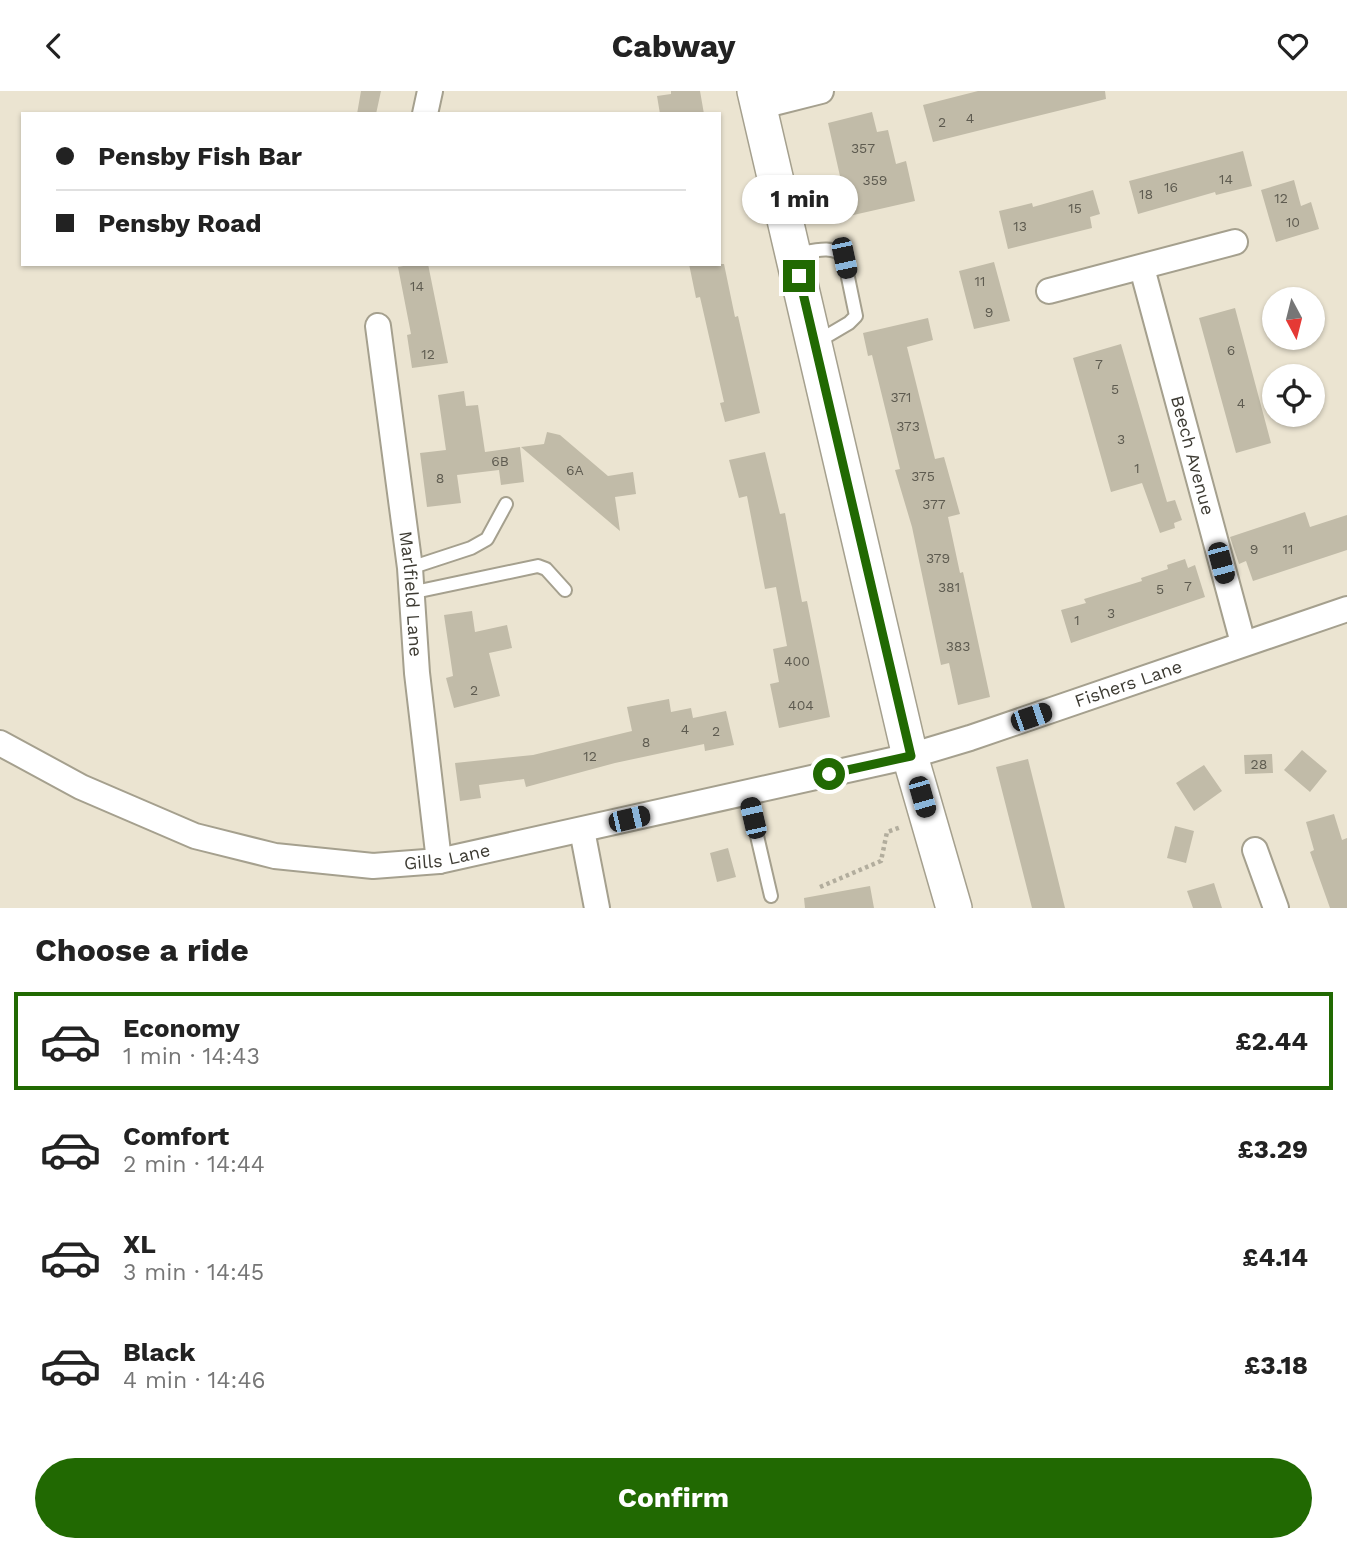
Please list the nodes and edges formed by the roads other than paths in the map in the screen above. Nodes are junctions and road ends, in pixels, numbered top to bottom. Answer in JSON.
{"nodes":[{"id":1,"x":430,"y":91,"type":"edge"},
{"id":2,"x":821,"y":91,"type":"edge"},
{"id":3,"x":757,"y":99,"type":"edge"},
{"id":4,"x":425,"y":112,"type":"edge"},
{"id":5,"x":1235,"y":242,"type":"dead end"},
{"id":6,"x":793,"y":254,"type":"junction"},
{"id":7,"x":1142,"y":268,"type":"junction"},
{"id":8,"x":1049,"y":291,"type":"dead end"},
{"id":9,"x":378,"y":325,"type":"dead end"},
{"id":10,"x":814,"y":343,"type":"junction"},
{"id":11,"x":506,"y":504,"type":"dead end"},
{"id":12,"x":410,"y":581,"type":"junction"},
{"id":13,"x":565,"y":590,"type":"dead end"},
{"id":14,"x":1347,"y":609,"type":"edge"},
{"id":15,"x":1243,"y":643,"type":"junction"},
{"id":16,"x":0,"y":743,"type":"edge"},
{"id":17,"x":911,"y":756,"type":"junction"},
{"id":18,"x":747,"y":793,"type":"junction"},
{"id":19,"x":582,"y":830,"type":"junction"},
{"id":20,"x":1255,"y":850,"type":"dead end"},
{"id":21,"x":439,"y":861,"type":"junction"},
{"id":22,"x":771,"y":897,"type":"dead end"},
{"id":23,"x":597,"y":908,"type":"edge"},
{"id":24,"x":954,"y":908,"type":"edge"},
{"id":25,"x":1276,"y":908,"type":"edge"}],
"edges":[{"from":1,"to":4,"type":"street"},
{"from":2,"to":3,"type":"street"},
{"from":3,"to":6,"type":"main road"},
{"from":5,"to":7,"type":"street"},
{"from":6,"to":10,"type":"main road"},
{"from":6,"to":10,"type":"lane"},
{"from":7,"to":8,"type":"street"},
{"from":7,"to":15,"type":"street","name":"Beech Avenue"},
{"from":9,"to":12,"type":"street","name":"Marlfield Lane"},
{"from":10,"to":17,"type":"main road"},
{"from":11,"to":12,"type":"lane"},
{"from":12,"to":13,"type":"lane"},
{"from":12,"to":21,"type":"street","name":"Marlfield Lane"},
{"from":14,"to":15,"type":"street","name":"Fishers Lane"},
{"from":15,"to":17,"type":"street","name":"Fishers Lane"},
{"from":16,"to":21,"type":"street","name":"Gills Lane"},
{"from":17,"to":18,"type":"street","name":"Gills Lane"},
{"from":17,"to":24,"type":"main road"},
{"from":18,"to":19,"type":"street","name":"Gills Lane"},
{"from":18,"to":22,"type":"lane"},
{"from":19,"to":21,"type":"street","name":"Gills Lane"},
{"from":19,"to":23,"type":"street"},
{"from":20,"to":25,"type":"street"}]}
